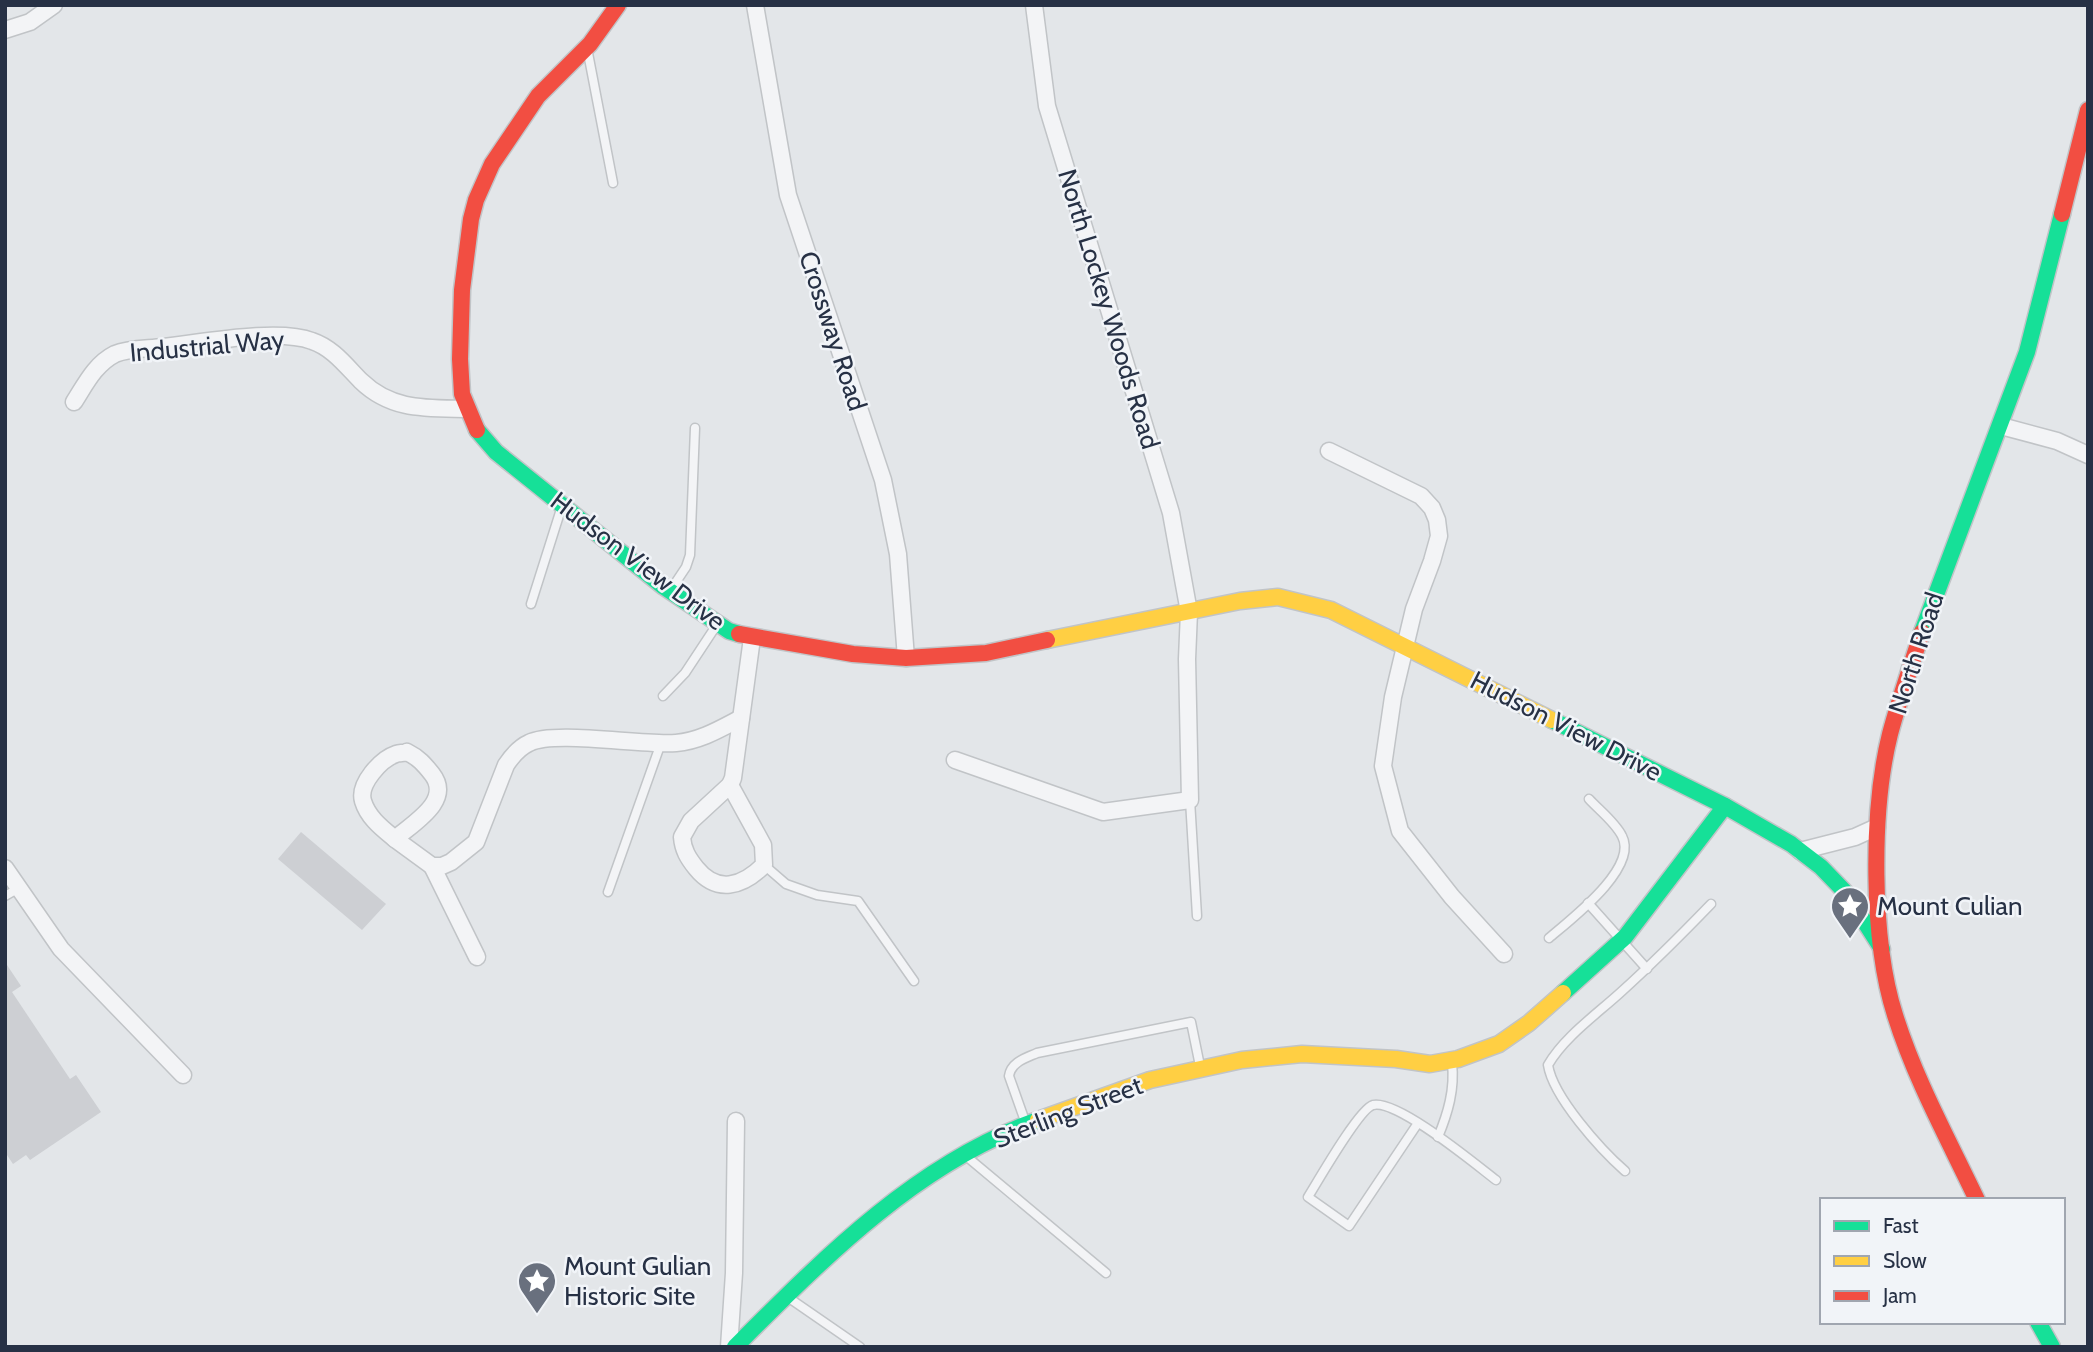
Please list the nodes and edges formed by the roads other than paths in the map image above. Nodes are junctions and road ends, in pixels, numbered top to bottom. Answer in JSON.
{"nodes":[{"id":1,"x":54,"y":5,"type":"edge"},
{"id":2,"x":618,"y":5,"type":"edge"},
{"id":3,"x":755,"y":5,"type":"edge"},
{"id":4,"x":1034,"y":5,"type":"edge"},
{"id":5,"x":5,"y":30,"type":"edge"},
{"id":6,"x":587,"y":47,"type":"junction"},
{"id":7,"x":2088,"y":110,"type":"edge"},
{"id":8,"x":613,"y":183,"type":"dead end"},
{"id":9,"x":74,"y":402,"type":"dead end"},
{"id":10,"x":467,"y":409,"type":"junction"},
{"id":11,"x":2001,"y":426,"type":"junction"},
{"id":12,"x":695,"y":428,"type":"dead end"},
{"id":13,"x":1329,"y":451,"type":"dead end"},
{"id":14,"x":2088,"y":454,"type":"edge"},
{"id":15,"x":562,"y":505,"type":"junction"},
{"id":16,"x":670,"y":591,"type":"junction"},
{"id":17,"x":531,"y":604,"type":"dead end"},
{"id":18,"x":1189,"y":612,"type":"junction"},
{"id":19,"x":718,"y":623,"type":"junction"},
{"id":20,"x":752,"y":638,"type":"junction"},
{"id":21,"x":1407,"y":646,"type":"junction"},
{"id":22,"x":906,"y":658,"type":"junction"},
{"id":23,"x":663,"y":696,"type":"dead end"},
{"id":24,"x":741,"y":718,"type":"junction"},
{"id":25,"x":661,"y":743,"type":"junction"},
{"id":26,"x":954,"y":760,"type":"dead end"},
{"id":27,"x":730,"y":785,"type":"junction"},
{"id":28,"x":1589,"y":799,"type":"dead end"},
{"id":29,"x":1190,"y":800,"type":"junction"},
{"id":30,"x":1725,"y":806,"type":"junction"},
{"id":31,"x":1877,"y":827,"type":"junction"},
{"id":32,"x":395,"y":839,"type":"junction"},
{"id":33,"x":1800,"y":851,"type":"junction"},
{"id":34,"x":764,"y":865,"type":"junction"},
{"id":35,"x":432,"y":866,"type":"junction"},
{"id":36,"x":5,"y":868,"type":"edge"},
{"id":37,"x":12,"y":892,"type":"edge"},
{"id":38,"x":608,"y":892,"type":"dead end"},
{"id":39,"x":1588,"y":903,"type":"junction"},
{"id":40,"x":1711,"y":904,"type":"dead end"},
{"id":41,"x":1197,"y":916,"type":"dead end"},
{"id":42,"x":1549,"y":938,"type":"dead end"},
{"id":43,"x":1622,"y":939,"type":"junction"},
{"id":44,"x":1882,"y":949,"type":"junction"},
{"id":45,"x":1504,"y":954,"type":"dead end"},
{"id":46,"x":477,"y":957,"type":"dead end"},
{"id":47,"x":1647,"y":969,"type":"junction"},
{"id":48,"x":915,"y":981,"type":"dead end"},
{"id":49,"x":1452,"y":1060,"type":"junction"},
{"id":50,"x":1200,"y":1069,"type":"junction"},
{"id":51,"x":183,"y":1075,"type":"dead end"},
{"id":52,"x":736,"y":1121,"type":"dead end"},
{"id":53,"x":1418,"y":1123,"type":"junction"},
{"id":54,"x":1026,"y":1124,"type":"junction"},
{"id":55,"x":1438,"y":1137,"type":"junction"},
{"id":56,"x":964,"y":1154,"type":"junction"},
{"id":57,"x":1625,"y":1171,"type":"dead end"},
{"id":58,"x":1496,"y":1180,"type":"dead end"},
{"id":59,"x":1976,"y":1198,"type":"edge"},
{"id":60,"x":1106,"y":1273,"type":"dead end"},
{"id":61,"x":787,"y":1296,"type":"junction"},
{"id":62,"x":2039,"y":1324,"type":"edge"},
{"id":63,"x":729,"y":1347,"type":"edge"},
{"id":64,"x":735,"y":1347,"type":"edge"},
{"id":65,"x":860,"y":1347,"type":"edge"},
{"id":66,"x":2052,"y":1347,"type":"edge"}],
"edges":[{"from":1,"to":5,"type":"street"},
{"from":2,"to":6,"type":"street","name":"Hudson View Drive"},
{"from":3,"to":22,"type":"street","name":"Crossway Road"},
{"from":4,"to":18,"type":"street","name":"North Lockey Woods Road"},
{"from":6,"to":8,"type":"lane"},
{"from":6,"to":10,"type":"street","name":"Hudson View Drive"},
{"from":7,"to":11,"type":"street","name":"North Road"},
{"from":9,"to":10,"type":"street","name":"Industrial Way"},
{"from":10,"to":15,"type":"street","name":"Hudson View Drive"},
{"from":11,"to":14,"type":"street"},
{"from":11,"to":31,"type":"street","name":"North Road"},
{"from":12,"to":16,"type":"lane"},
{"from":13,"to":21,"type":"street"},
{"from":15,"to":16,"type":"street","name":"Hudson View Drive"},
{"from":15,"to":17,"type":"lane"},
{"from":16,"to":19,"type":"street","name":"Hudson View Drive"},
{"from":18,"to":21,"type":"street","name":"Hudson View Drive"},
{"from":18,"to":22,"type":"street","name":"Hudson View Drive"},
{"from":18,"to":29,"type":"street","name":"North Lockey Woods Road"},
{"from":19,"to":20,"type":"street","name":"Hudson View Drive"},
{"from":19,"to":23,"type":"lane"},
{"from":20,"to":22,"type":"street","name":"Hudson View Drive"},
{"from":20,"to":24,"type":"street"},
{"from":21,"to":30,"type":"street","name":"Hudson View Drive"},
{"from":21,"to":45,"type":"street"},
{"from":24,"to":25,"type":"street"},
{"from":24,"to":27,"type":"street"},
{"from":25,"to":35,"type":"street"},
{"from":25,"to":38,"type":"lane"},
{"from":26,"to":29,"type":"street"},
{"from":27,"to":34,"type":"street"},
{"from":27,"to":34,"type":"street"},
{"from":28,"to":39,"type":"lane"},
{"from":29,"to":41,"type":"lane"},
{"from":30,"to":33,"type":"street","name":"Hudson View Drive"},
{"from":30,"to":43,"type":"street","name":"Sterling Street"},
{"from":31,"to":33,"type":"street"},
{"from":31,"to":44,"type":"street","name":"North Road"},
{"from":32,"to":32,"type":"street"},
{"from":32,"to":35,"type":"street"},
{"from":33,"to":44,"type":"street","name":"Hudson View Drive"},
{"from":34,"to":48,"type":"lane"},
{"from":35,"to":46,"type":"street"},
{"from":36,"to":37,"type":"street"},
{"from":37,"to":51,"type":"street"},
{"from":39,"to":42,"type":"lane"},
{"from":39,"to":43,"type":"lane"},
{"from":40,"to":47,"type":"lane"},
{"from":43,"to":47,"type":"lane"},
{"from":43,"to":49,"type":"street","name":"Sterling Street"},
{"from":44,"to":59,"type":"street","name":"North Road"},
{"from":47,"to":57,"type":"lane"},
{"from":49,"to":50,"type":"street","name":"Sterling Street"},
{"from":49,"to":55,"type":"lane"},
{"from":50,"to":54,"type":"street","name":"Sterling Street"},
{"from":50,"to":54,"type":"lane"},
{"from":52,"to":63,"type":"street"},
{"from":53,"to":53,"type":"lane"},
{"from":53,"to":55,"type":"lane"},
{"from":54,"to":56,"type":"street","name":"Sterling Street"},
{"from":55,"to":58,"type":"lane"},
{"from":56,"to":60,"type":"lane"},
{"from":56,"to":61,"type":"street","name":"Sterling Street"},
{"from":61,"to":64,"type":"street","name":"Sterling Street"},
{"from":61,"to":65,"type":"lane"},
{"from":62,"to":66,"type":"street"}]}
